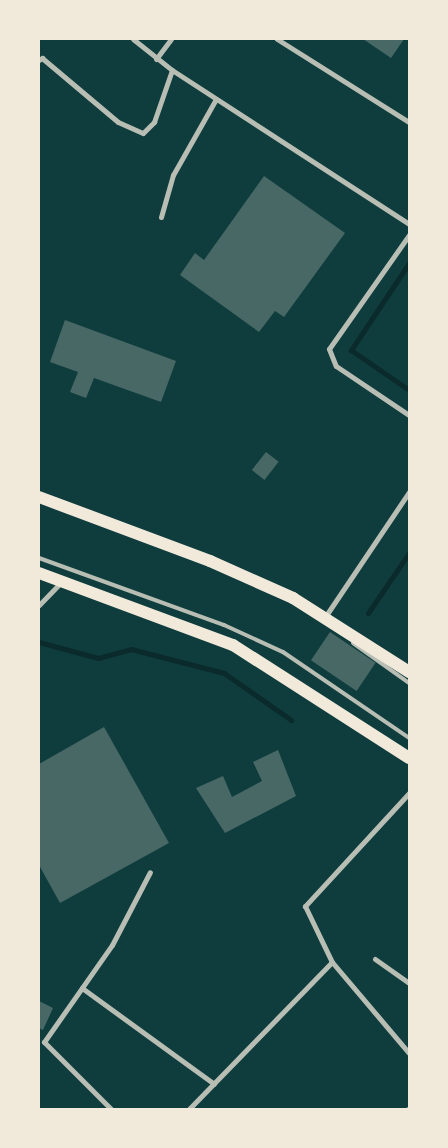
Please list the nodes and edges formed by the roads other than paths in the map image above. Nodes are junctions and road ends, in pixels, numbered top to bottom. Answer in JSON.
{"nodes":[{"id":1,"x":134,"y":39,"type":"edge"},
{"id":2,"x":171,"y":39,"type":"edge"},
{"id":3,"x":277,"y":39,"type":"edge"},
{"id":4,"x":156,"y":59,"type":"junction"},
{"id":5,"x":39,"y":60,"type":"edge"},
{"id":6,"x":172,"y":70,"type":"junction"},
{"id":7,"x":216,"y":99,"type":"junction"},
{"id":8,"x":409,"y":122,"type":"edge"},
{"id":9,"x":162,"y":218,"type":"dead end"},
{"id":10,"x":409,"y":224,"type":"edge"},
{"id":11,"x":409,"y":235,"type":"edge"},
{"id":12,"x":409,"y":414,"type":"edge"},
{"id":13,"x":409,"y":492,"type":"edge"},
{"id":14,"x":39,"y":498,"type":"edge"},
{"id":15,"x":39,"y":558,"type":"edge"},
{"id":16,"x":39,"y":573,"type":"edge"},
{"id":17,"x":62,"y":582,"type":"junction"},
{"id":18,"x":282,"y":593,"type":"junction"},
{"id":19,"x":39,"y":604,"type":"edge"},
{"id":20,"x":325,"y":617,"type":"junction"},
{"id":21,"x":409,"y":672,"type":"edge"},
{"id":22,"x":409,"y":683,"type":"edge"},
{"id":23,"x":409,"y":738,"type":"edge"},
{"id":24,"x":409,"y":758,"type":"edge"},
{"id":25,"x":409,"y":793,"type":"edge"},
{"id":26,"x":150,"y":872,"type":"dead end"},
{"id":27,"x":375,"y":959,"type":"dead end"},
{"id":28,"x":332,"y":962,"type":"junction"},
{"id":29,"x":409,"y":983,"type":"edge"},
{"id":30,"x":82,"y":988,"type":"junction"},
{"id":31,"x":407,"y":1046,"type":"edge"},
{"id":32,"x":409,"y":1053,"type":"edge"},
{"id":33,"x":214,"y":1084,"type":"junction"},
{"id":34,"x":111,"y":1109,"type":"edge"},
{"id":35,"x":189,"y":1109,"type":"edge"}],
"edges":[{"from":1,"to":4,"type":"street"},
{"from":2,"to":4,"type":"street"},
{"from":3,"to":8,"type":"street"},
{"from":4,"to":6,"type":"street"},
{"from":5,"to":6,"type":"street"},
{"from":6,"to":7,"type":"street"},
{"from":7,"to":9,"type":"street"},
{"from":7,"to":10,"type":"street"},
{"from":11,"to":12,"type":"street"},
{"from":13,"to":20,"type":"street"},
{"from":14,"to":18,"type":"main road"},
{"from":15,"to":23,"type":"lane"},
{"from":16,"to":17,"type":"main road"},
{"from":17,"to":19,"type":"street"},
{"from":17,"to":24,"type":"main road"},
{"from":18,"to":20,"type":"main road"},
{"from":18,"to":22,"type":"lane"},
{"from":20,"to":21,"type":"main road"},
{"from":25,"to":28,"type":"street"},
{"from":26,"to":30,"type":"street"},
{"from":27,"to":29,"type":"street"},
{"from":28,"to":31,"type":"street"},
{"from":28,"to":33,"type":"street"},
{"from":30,"to":33,"type":"street"},
{"from":30,"to":34,"type":"street"},
{"from":31,"to":32,"type":"street"},
{"from":33,"to":35,"type":"street"}]}
